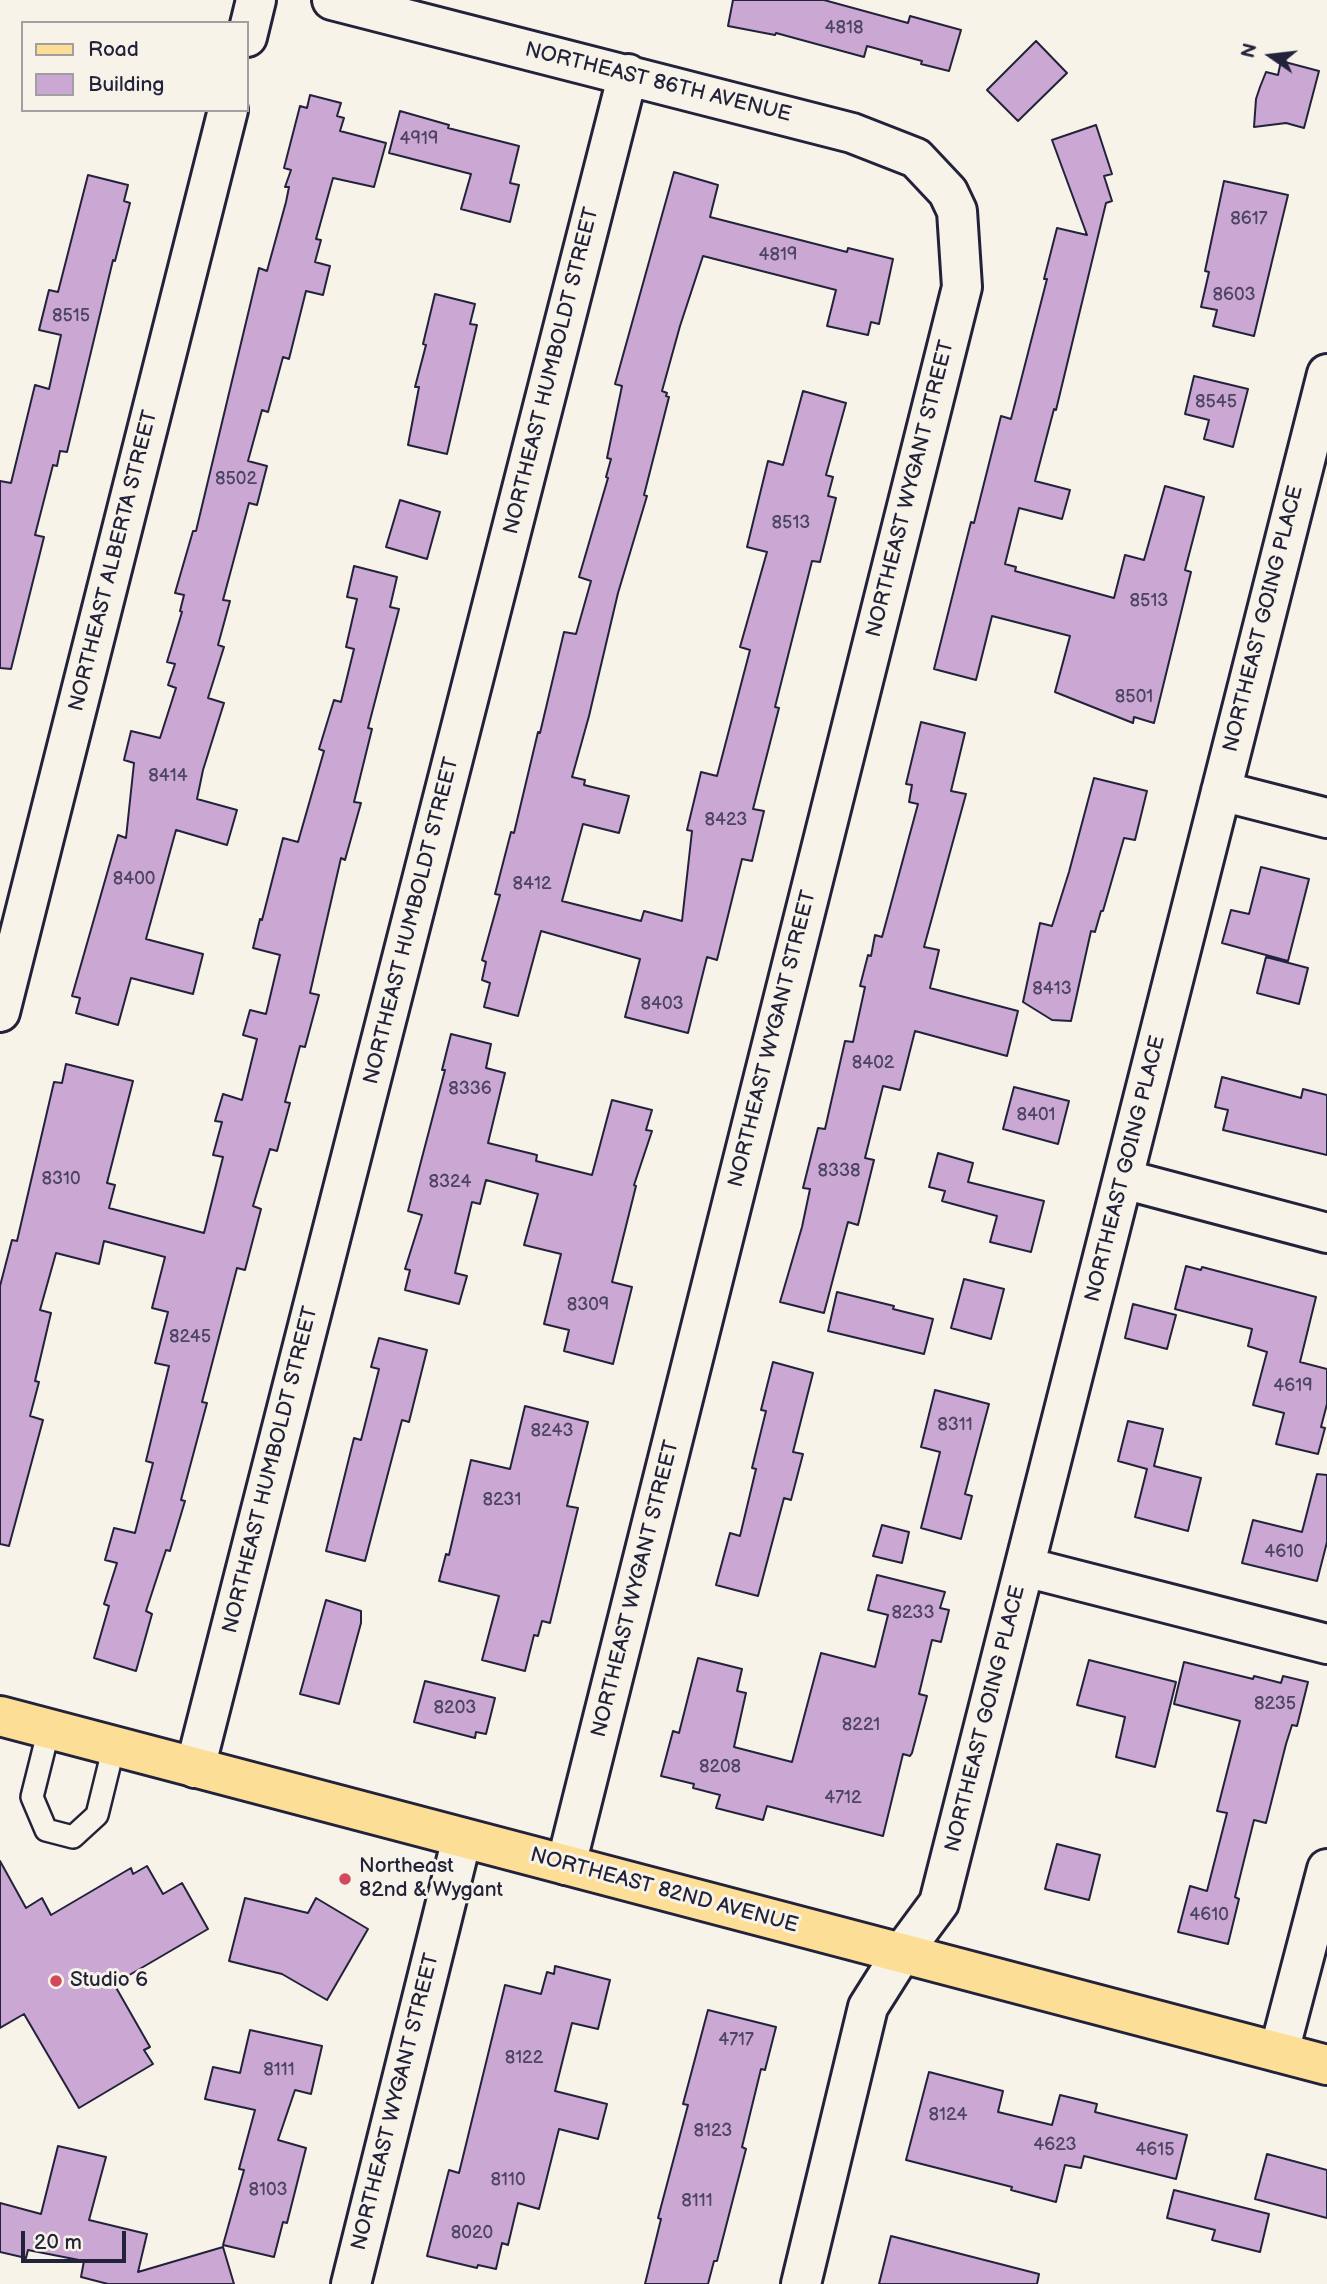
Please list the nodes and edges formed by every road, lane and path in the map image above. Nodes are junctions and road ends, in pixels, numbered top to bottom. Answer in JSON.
{"nodes":[{"id":1,"x":256,"y":0,"type":"edge"},
{"id":2,"x":332,"y":0,"type":"edge"},
{"id":3,"x":248,"y":33,"type":"edge"},
{"id":4,"x":628,"y":74,"type":"junction"},
{"id":5,"x":227,"y":112,"type":"edge"},
{"id":6,"x":957,"y":211,"type":"joint"},
{"id":7,"x":1325,"y":392,"type":"edge"},
{"id":8,"x":1221,"y":791,"type":"junction"},
{"id":9,"x":1327,"y":818,"type":"edge"},
{"id":10,"x":0,"y":1012,"type":"edge"},
{"id":11,"x":1123,"y":1179,"type":"junction"},
{"id":12,"x":1327,"y":1233,"type":"edge"},
{"id":13,"x":1025,"y":1567,"type":"junction"},
{"id":14,"x":1327,"y":1644,"type":"edge"},
{"id":15,"x":0,"y":1716,"type":"edge"},
{"id":16,"x":49,"y":1729,"type":"junction"},
{"id":17,"x":114,"y":1746,"type":"junction"},
{"id":18,"x":195,"y":1768,"type":"junction"},
{"id":19,"x":463,"y":1838,"type":"junction"},
{"id":20,"x":566,"y":1865,"type":"junction"},
{"id":21,"x":1327,"y":1869,"type":"edge"},
{"id":22,"x":902,"y":1953,"type":"junction"},
{"id":23,"x":1279,"y":2052,"type":"junction"},
{"id":24,"x":1327,"y":2065,"type":"edge"},
{"id":25,"x":351,"y":2284,"type":"edge"},
{"id":26,"x":801,"y":2284,"type":"edge"}],
"edges":[{"from":1,"to":3,"type":"street"},
{"from":2,"to":4,"type":"street","name":"NORTHEAST 86TH AVENUE"},
{"from":4,"to":6,"type":"street","name":"NORTHEAST 86TH AVENUE"},
{"from":4,"to":18,"type":"street","name":"NORTHEAST HUMBOLDT STREET"},
{"from":5,"to":10,"type":"street","name":"NORTHEAST ALBERTA STREET"},
{"from":6,"to":20,"type":"street","name":"NORTHEAST WYGANT STREET"},
{"from":7,"to":8,"type":"street","name":"NORTHEAST GOING PLACE"},
{"from":8,"to":9,"type":"street"},
{"from":8,"to":11,"type":"street","name":"NORTHEAST GOING PLACE"},
{"from":11,"to":12,"type":"street"},
{"from":11,"to":13,"type":"street","name":"NORTHEAST GOING PLACE"},
{"from":13,"to":14,"type":"street"},
{"from":13,"to":22,"type":"street","name":"NORTHEAST GOING PLACE"},
{"from":15,"to":16,"type":"main road","name":"NORTHEAST 82ND AVENUE"},
{"from":16,"to":17,"type":"main road","name":"NORTHEAST 82ND AVENUE"},
{"from":16,"to":17,"type":"lane"},
{"from":17,"to":18,"type":"main road","name":"NORTHEAST 82ND AVENUE"},
{"from":18,"to":19,"type":"main road","name":"NORTHEAST 82ND AVENUE"},
{"from":19,"to":20,"type":"main road","name":"NORTHEAST 82ND AVENUE"},
{"from":19,"to":25,"type":"street","name":"NORTHEAST WYGANT STREET"},
{"from":20,"to":22,"type":"main road","name":"NORTHEAST 82ND AVENUE"},
{"from":21,"to":23,"type":"street"},
{"from":22,"to":23,"type":"main road","name":"NORTHEAST 82ND AVENUE"},
{"from":22,"to":26,"type":"street","name":"NORTHEAST GOING PLACE"},
{"from":23,"to":24,"type":"main road","name":"NORTHEAST 82ND AVENUE"}]}
